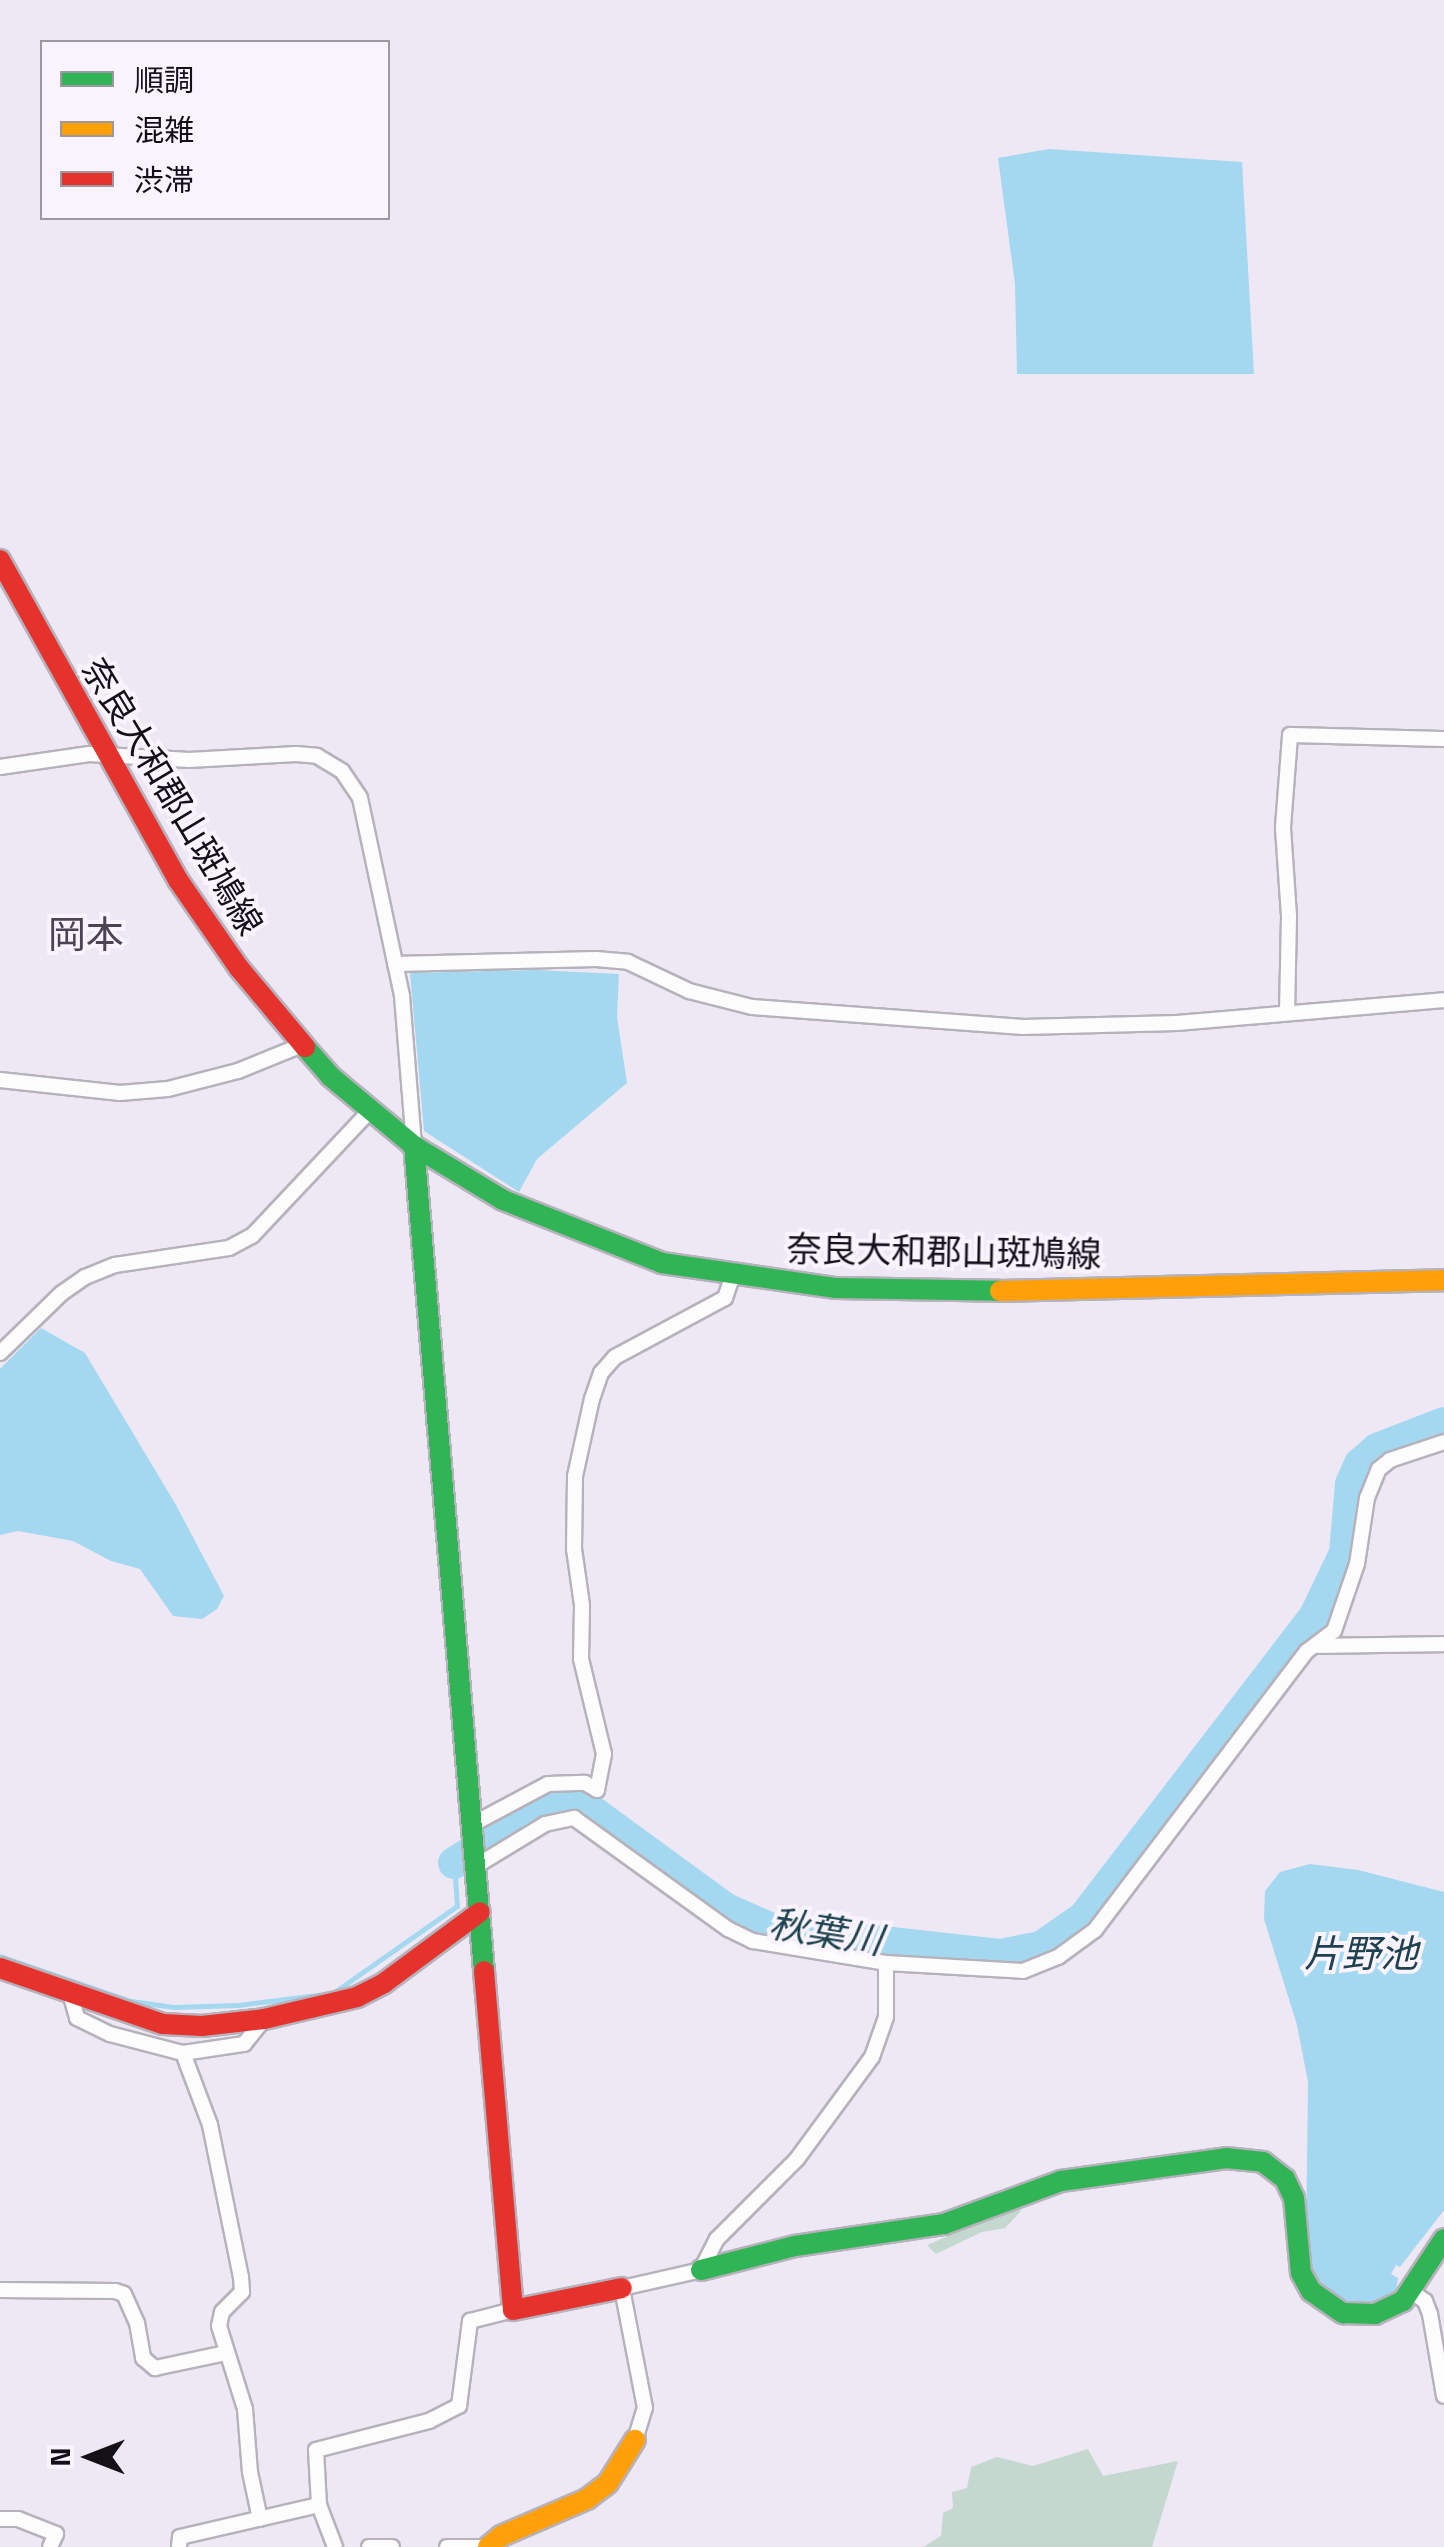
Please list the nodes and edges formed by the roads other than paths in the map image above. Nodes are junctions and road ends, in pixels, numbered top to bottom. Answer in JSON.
{"nodes":[{"id":1,"x":0,"y":560,"type":"edge"},
{"id":2,"x":1444,"y":739,"type":"edge"},
{"id":3,"x":106,"y":757,"type":"junction"},
{"id":4,"x":0,"y":767,"type":"edge"},
{"id":5,"x":395,"y":964,"type":"junction"},
{"id":6,"x":1444,"y":1000,"type":"edge"},
{"id":7,"x":1287,"y":1013,"type":"junction"},
{"id":8,"x":302,"y":1045,"type":"junction"},
{"id":9,"x":0,"y":1080,"type":"edge"},
{"id":10,"x":370,"y":1111,"type":"junction"},
{"id":11,"x":414,"y":1146,"type":"junction"},
{"id":12,"x":733,"y":1275,"type":"junction"},
{"id":13,"x":1444,"y":1280,"type":"edge"},
{"id":14,"x":0,"y":1353,"type":"edge"},
{"id":15,"x":1444,"y":1442,"type":"edge"},
{"id":16,"x":1444,"y":1644,"type":"edge"},
{"id":17,"x":1318,"y":1646,"type":"junction"},
{"id":18,"x":473,"y":1827,"type":"junction"},
{"id":19,"x":476,"y":1862,"type":"junction"},
{"id":20,"x":480,"y":1912,"type":"junction"},
{"id":21,"x":886,"y":1962,"type":"junction"},
{"id":22,"x":0,"y":1968,"type":"edge"},
{"id":23,"x":70,"y":1993,"type":"junction"},
{"id":24,"x":264,"y":2019,"type":"junction"},
{"id":25,"x":183,"y":2053,"type":"junction"},
{"id":26,"x":1444,"y":2238,"type":"edge"},
{"id":27,"x":701,"y":2270,"type":"junction"},
{"id":28,"x":622,"y":2288,"type":"junction"},
{"id":29,"x":0,"y":2290,"type":"edge"},
{"id":30,"x":1419,"y":2297,"type":"junction"},
{"id":31,"x":1444,"y":2308,"type":"edge"},
{"id":32,"x":513,"y":2310,"type":"junction"},
{"id":33,"x":226,"y":2353,"type":"junction"},
{"id":34,"x":1444,"y":2396,"type":"edge"},
{"id":35,"x":636,"y":2440,"type":"joint"},
{"id":36,"x":318,"y":2505,"type":"junction"},
{"id":37,"x":0,"y":2519,"type":"edge"},
{"id":38,"x":260,"y":2519,"type":"junction"},
{"id":39,"x":50,"y":2547,"type":"edge"},
{"id":40,"x":179,"y":2547,"type":"edge"},
{"id":41,"x":335,"y":2547,"type":"edge"},
{"id":42,"x":369,"y":2547,"type":"edge"},
{"id":43,"x":392,"y":2547,"type":"edge"},
{"id":44,"x":447,"y":2547,"type":"edge"},
{"id":45,"x":479,"y":2547,"type":"edge"},
{"id":46,"x":488,"y":2547,"type":"edge"}],
"edges":[{"from":1,"to":3,"type":"street","name":"奈良大和郡山斑鳩線"},
{"from":2,"to":7,"type":"street"},
{"from":3,"to":4,"type":"street"},
{"from":3,"to":5,"type":"street"},
{"from":3,"to":8,"type":"street","name":"奈良大和郡山斑鳩線"},
{"from":5,"to":7,"type":"street"},
{"from":5,"to":11,"type":"street"},
{"from":6,"to":7,"type":"street"},
{"from":8,"to":9,"type":"street"},
{"from":8,"to":10,"type":"street","name":"奈良大和郡山斑鳩線"},
{"from":10,"to":11,"type":"street","name":"奈良大和郡山斑鳩線"},
{"from":10,"to":14,"type":"street"},
{"from":11,"to":12,"type":"street","name":"奈良大和郡山斑鳩線"},
{"from":11,"to":18,"type":"street"},
{"from":12,"to":13,"type":"street","name":"奈良大和郡山斑鳩線"},
{"from":12,"to":18,"type":"street"},
{"from":15,"to":17,"type":"street"},
{"from":16,"to":17,"type":"street"},
{"from":17,"to":21,"type":"street"},
{"from":18,"to":19,"type":"street"},
{"from":19,"to":20,"type":"street"},
{"from":19,"to":21,"type":"street"},
{"from":20,"to":24,"type":"street"},
{"from":20,"to":32,"type":"street"},
{"from":21,"to":27,"type":"street"},
{"from":22,"to":23,"type":"street"},
{"from":23,"to":24,"type":"street"},
{"from":23,"to":25,"type":"street"},
{"from":24,"to":25,"type":"street"},
{"from":25,"to":33,"type":"street"},
{"from":26,"to":30,"type":"street"},
{"from":27,"to":28,"type":"street"},
{"from":27,"to":30,"type":"street"},
{"from":28,"to":32,"type":"street"},
{"from":28,"to":35,"type":"street"},
{"from":29,"to":33,"type":"street"},
{"from":30,"to":31,"type":"street"},
{"from":30,"to":34,"type":"street"},
{"from":32,"to":36,"type":"street"},
{"from":33,"to":38,"type":"street"},
{"from":35,"to":46,"type":"street"},
{"from":36,"to":38,"type":"street"},
{"from":36,"to":41,"type":"street"},
{"from":37,"to":39,"type":"street"},
{"from":38,"to":40,"type":"street"},
{"from":42,"to":43,"type":"street"},
{"from":44,"to":45,"type":"street"}]}
